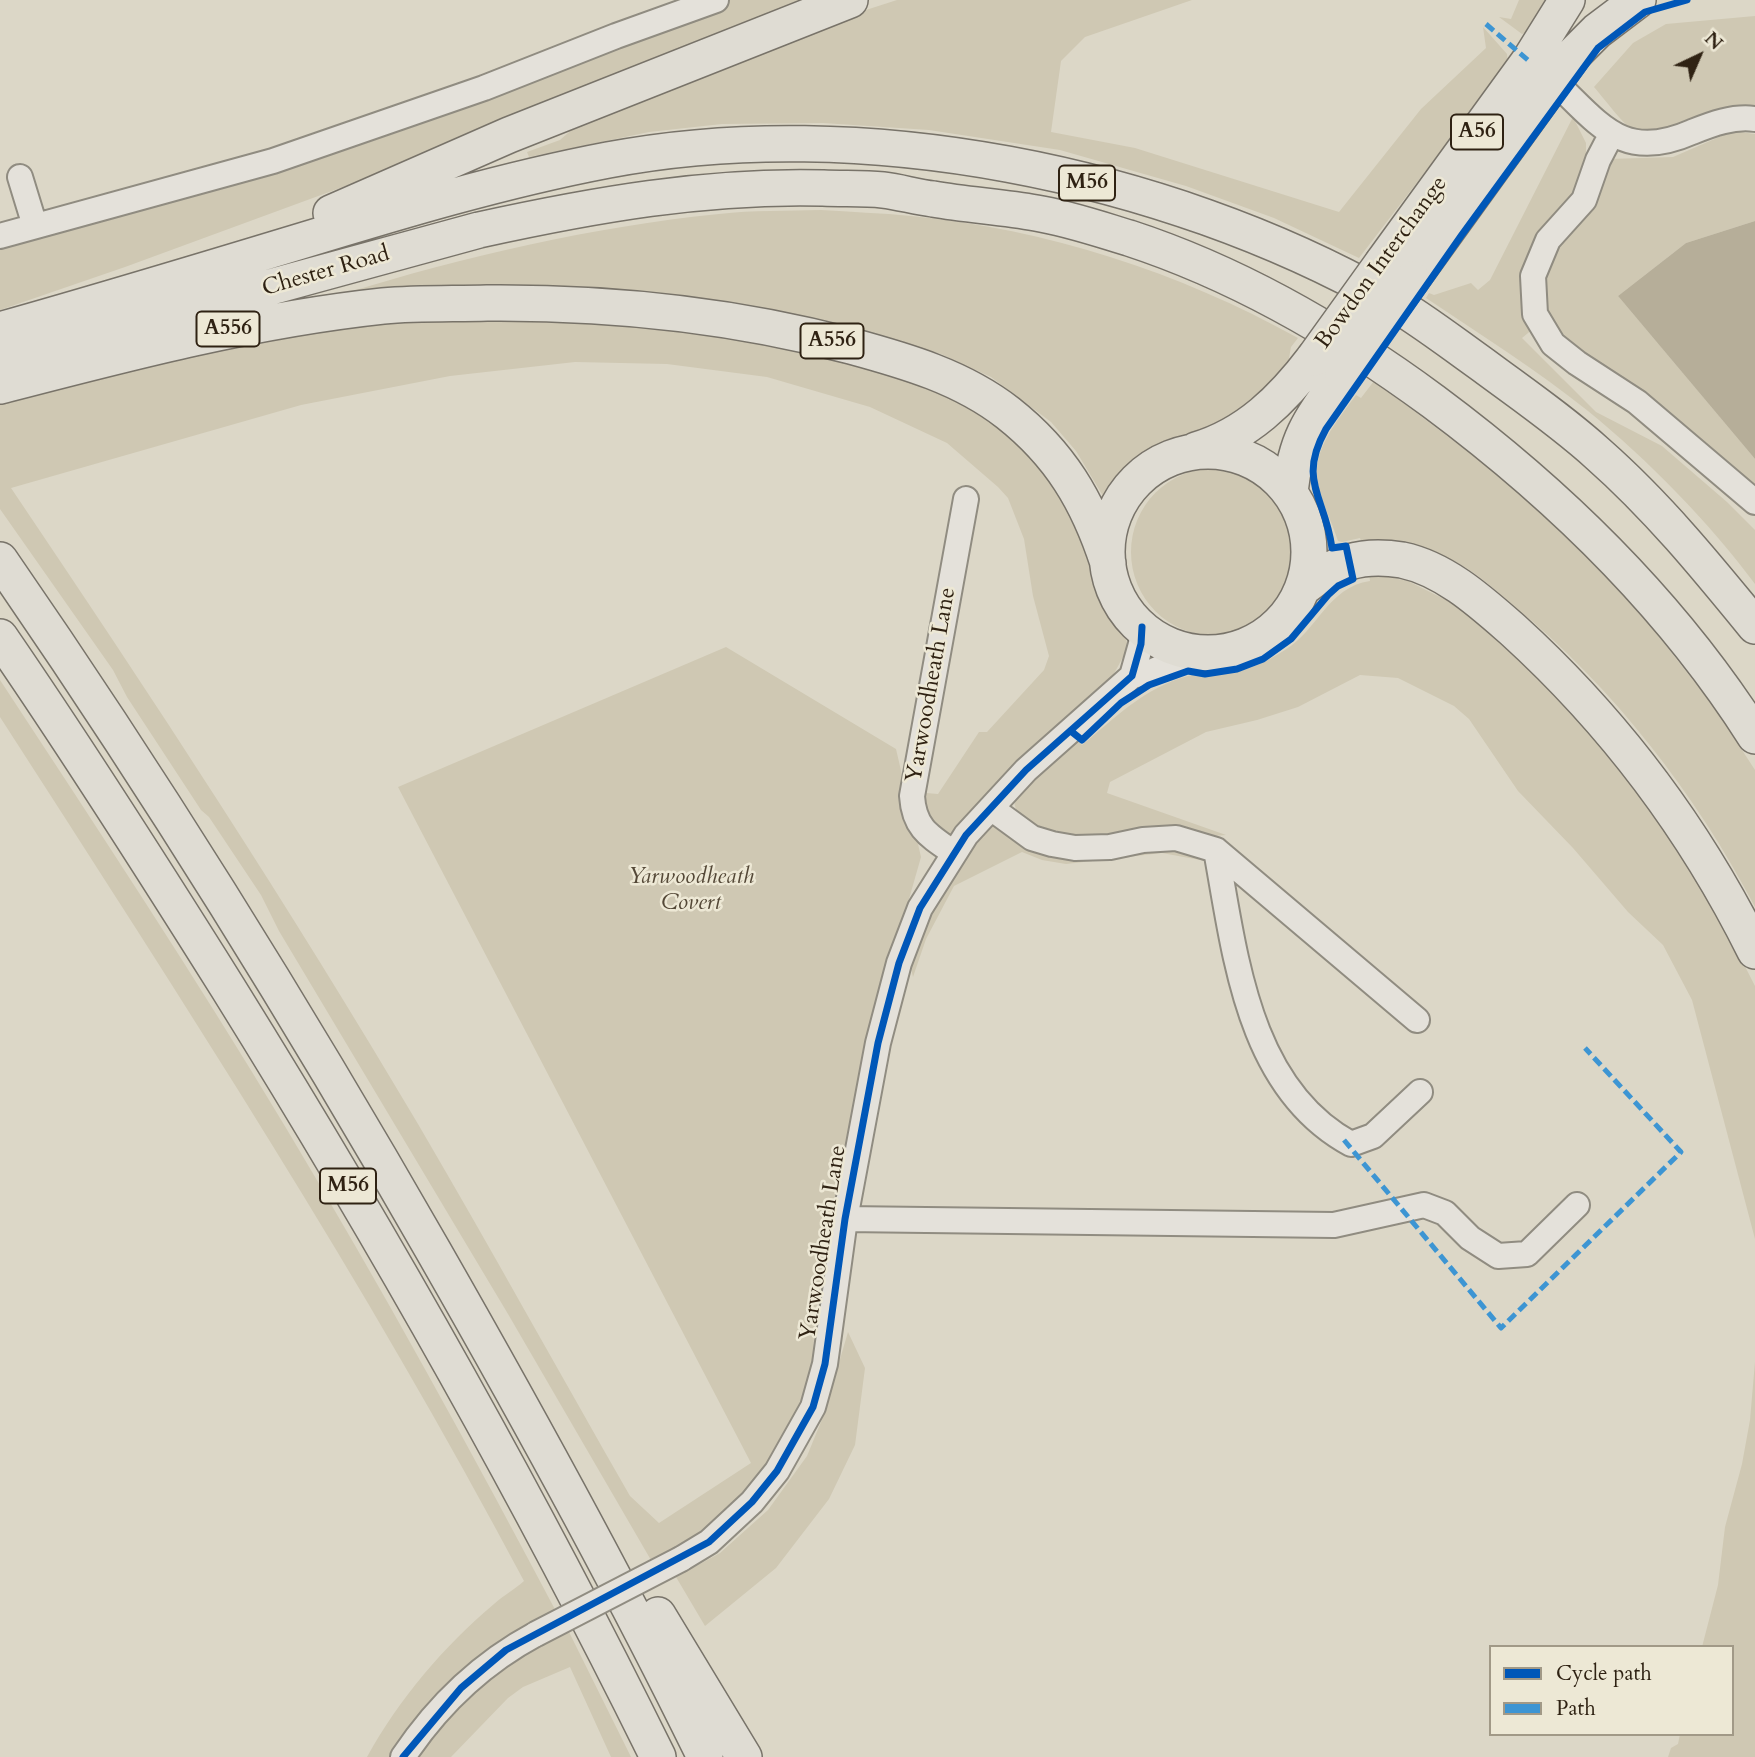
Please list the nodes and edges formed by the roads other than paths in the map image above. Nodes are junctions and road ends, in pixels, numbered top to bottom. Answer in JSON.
{"nodes":[{"id":1,"x":716,"y":0,"type":"edge"},
{"id":2,"x":850,"y":0,"type":"edge"},
{"id":3,"x":1567,"y":0,"type":"edge"},
{"id":4,"x":1638,"y":0,"type":"edge"},
{"id":5,"x":1555,"y":82,"type":"junction"},
{"id":6,"x":1755,"y":119,"type":"edge"},
{"id":7,"x":1611,"y":135,"type":"junction"},
{"id":8,"x":20,"y":177,"type":"dead end"},
{"id":9,"x":613,"y":203,"type":"joint"},
{"id":10,"x":35,"y":226,"type":"junction"},
{"id":11,"x":0,"y":236,"type":"edge"},
{"id":12,"x":285,"y":246,"type":"junction"},
{"id":13,"x":1397,"y":271,"type":"junction"},
{"id":14,"x":0,"y":330,"type":"edge"},
{"id":15,"x":0,"y":361,"type":"edge"},
{"id":16,"x":1328,"y":367,"type":"junction"},
{"id":17,"x":0,"y":386,"type":"edge"},
{"id":18,"x":1186,"y":453,"type":"junction"},
{"id":19,"x":1290,"y":492,"type":"junction"},
{"id":20,"x":965,"y":499,"type":"dead end"},
{"id":21,"x":1755,"y":502,"type":"edge"},
{"id":22,"x":0,"y":561,"type":"edge"},
{"id":23,"x":1108,"y":563,"type":"junction"},
{"id":24,"x":1303,"y":588,"type":"junction"},
{"id":25,"x":1142,"y":626,"type":"junction"},
{"id":26,"x":1755,"y":626,"type":"edge"},
{"id":27,"x":0,"y":637,"type":"edge"},
{"id":28,"x":1195,"y":651,"type":"junction"},
{"id":29,"x":1132,"y":676,"type":"junction"},
{"id":30,"x":1755,"y":736,"type":"edge"},
{"id":31,"x":991,"y":808,"type":"junction"},
{"id":32,"x":1216,"y":850,"type":"junction"},
{"id":33,"x":954,"y":853,"type":"junction"},
{"id":34,"x":1755,"y":951,"type":"edge"},
{"id":35,"x":1417,"y":1020,"type":"dead end"},
{"id":36,"x":1420,"y":1092,"type":"dead end"},
{"id":37,"x":1577,"y":1205,"type":"dead end"},
{"id":38,"x":845,"y":1219,"type":"junction"},
{"id":39,"x":521,"y":1404,"type":"junction"},
{"id":40,"x":404,"y":1757,"type":"edge"},
{"id":41,"x":657,"y":1757,"type":"edge"},
{"id":42,"x":705,"y":1757,"type":"edge"},
{"id":43,"x":744,"y":1757,"type":"edge"}],
"edges":[{"from":1,"to":10,"type":"street"},
{"from":2,"to":12,"type":"highway"},
{"from":3,"to":13,"type":"highway","name":"Bowdon Interchange","number":"A56"},
{"from":4,"to":5,"type":"highway","name":"Bowdon Interchange","number":"A56"},
{"from":5,"to":7,"type":"street"},
{"from":5,"to":13,"type":"highway","name":"Bowdon Interchange","number":"A56"},
{"from":6,"to":7,"type":"street"},
{"from":7,"to":21,"type":"street"},
{"from":8,"to":10,"type":"street"},
{"from":9,"to":15,"type":"highway","name":"Chester Road","number":"A556"},
{"from":9,"to":30,"type":"highway","number":"M56"},
{"from":10,"to":11,"type":"street"},
{"from":12,"to":14,"type":"highway","name":"Chester Road"},
{"from":12,"to":26,"type":"highway","number":"M56"},
{"from":13,"to":16,"type":"highway","name":"Bowdon Interchange","number":"A56","bridge":true},
{"from":16,"to":18,"type":"highway","name":"Bowdon Interchange","number":"A56"},
{"from":16,"to":19,"type":"highway","name":"Bowdon Interchange","number":"A56"},
{"from":17,"to":23,"type":"highway","number":"A556"},
{"from":18,"to":19,"type":"highway","number":"A56"},
{"from":18,"to":23,"type":"highway","number":"A56"},
{"from":19,"to":24,"type":"highway","number":"A56"},
{"from":20,"to":33,"type":"street","name":"Yarwoodheath Lane"},
{"from":22,"to":39,"type":"highway","number":"M56"},
{"from":23,"to":25,"type":"highway","number":"A56"},
{"from":24,"to":28,"type":"highway","number":"A56"},
{"from":24,"to":34,"type":"highway"},
{"from":25,"to":28,"type":"highway","number":"A56"},
{"from":25,"to":29,"type":"street"},
{"from":27,"to":41,"type":"highway","number":"M56"},
{"from":28,"to":29,"type":"street","name":"Yarwoodheath Lane"},
{"from":29,"to":31,"type":"street","name":"Yarwoodheath Lane"},
{"from":31,"to":32,"type":"street"},
{"from":31,"to":33,"type":"street","name":"Yarwoodheath Lane"},
{"from":32,"to":35,"type":"street"},
{"from":32,"to":36,"type":"street"},
{"from":33,"to":38,"type":"street","name":"Yarwoodheath Lane"},
{"from":37,"to":38,"type":"street"},
{"from":38,"to":40,"type":"street","name":"Yarwoodheath Lane","bridge":true},
{"from":39,"to":42,"type":"highway","number":"M56"},
{"from":39,"to":43,"type":"highway"}]}
